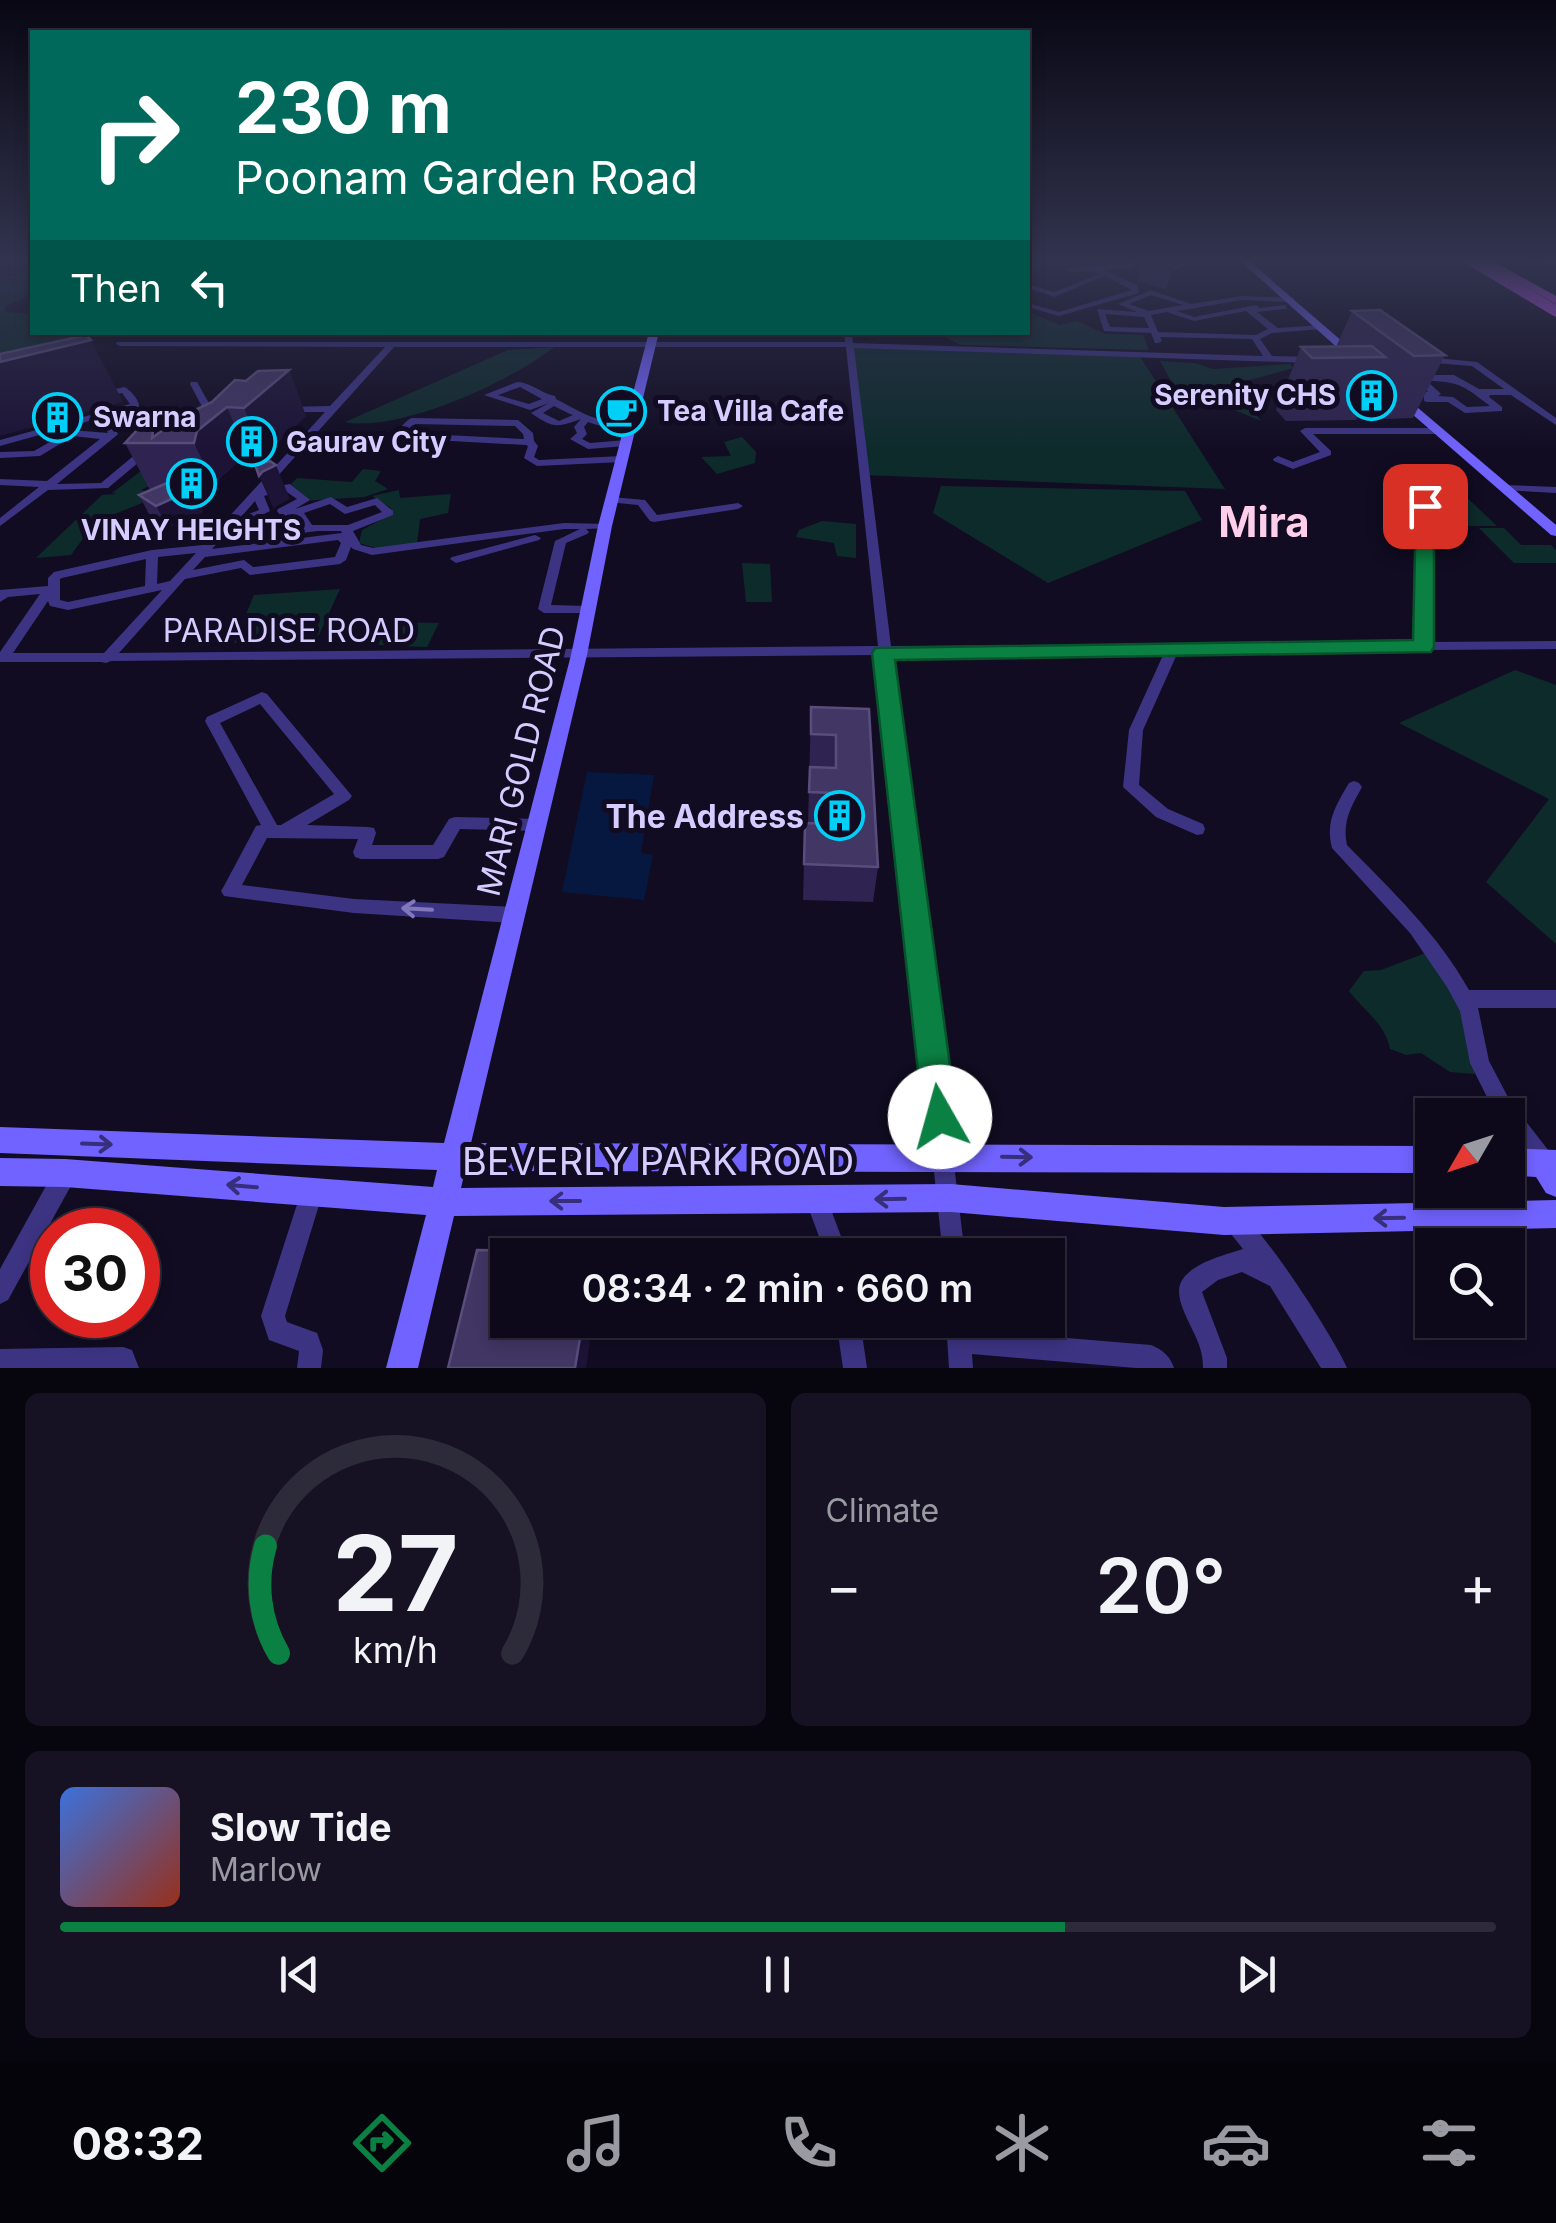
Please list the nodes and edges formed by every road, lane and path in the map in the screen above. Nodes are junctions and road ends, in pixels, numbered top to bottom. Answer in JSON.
{"nodes":[{"id":1,"x":1105,"y":323,"type":"edge"},
{"id":2,"x":1149,"y":323,"type":"edge"},
{"id":3,"x":1265,"y":323,"type":"edge"},
{"id":4,"x":1317,"y":323,"type":"edge"},
{"id":5,"x":1322,"y":327,"type":"junction"},
{"id":6,"x":1274,"y":331,"type":"junction"},
{"id":7,"x":1155,"y":332,"type":"junction"},
{"id":8,"x":1256,"y":337,"type":"junction"},
{"id":9,"x":652,"y":338,"type":"edge"},
{"id":10,"x":849,"y":339,"type":"edge"},
{"id":11,"x":120,"y":344,"type":"dead end"},
{"id":12,"x":391,"y":345,"type":"junction"},
{"id":13,"x":1164,"y":355,"type":"junction"},
{"id":14,"x":1270,"y":358,"type":"junction"},
{"id":15,"x":1327,"y":360,"type":"edge"},
{"id":16,"x":1342,"y":360,"type":"edge"},
{"id":17,"x":1408,"y":362,"type":"edge"},
{"id":18,"x":1443,"y":362,"type":"junction"},
{"id":19,"x":1367,"y":364,"type":"joint"},
{"id":20,"x":1464,"y":364,"type":"dead end"},
{"id":21,"x":1383,"y":382,"type":"dead end"},
{"id":22,"x":194,"y":384,"type":"dead end"},
{"id":23,"x":1515,"y":393,"type":"junction"},
{"id":24,"x":1399,"y":397,"type":"junction"},
{"id":25,"x":84,"y":399,"type":"dead end"},
{"id":26,"x":556,"y":400,"type":"junction"},
{"id":27,"x":282,"y":409,"type":"edge"},
{"id":28,"x":333,"y":409,"type":"junction"},
{"id":29,"x":212,"y":414,"type":"junction"},
{"id":30,"x":103,"y":415,"type":"junction"},
{"id":31,"x":225,"y":416,"type":"edge"},
{"id":32,"x":583,"y":418,"type":"junction"},
{"id":33,"x":1556,"y":422,"type":"edge"},
{"id":34,"x":200,"y":426,"type":"edge"},
{"id":35,"x":1439,"y":431,"type":"junction"},
{"id":36,"x":109,"y":436,"type":"junction"},
{"id":37,"x":529,"y":442,"type":"junction"},
{"id":38,"x":0,"y":443,"type":"edge"},
{"id":39,"x":626,"y":443,"type":"junction"},
{"id":40,"x":147,"y":450,"type":"edge"},
{"id":41,"x":0,"y":454,"type":"edge"},
{"id":42,"x":1278,"y":460,"type":"dead end"},
{"id":43,"x":0,"y":482,"type":"edge"},
{"id":44,"x":46,"y":486,"type":"junction"},
{"id":45,"x":1505,"y":488,"type":"junction"},
{"id":46,"x":1556,"y":490,"type":"edge"},
{"id":47,"x":612,"y":500,"type":"junction"},
{"id":48,"x":738,"y":506,"type":"dead end"},
{"id":49,"x":1425,"y":506,"type":"dead end"},
{"id":50,"x":266,"y":510,"type":"junction"},
{"id":51,"x":240,"y":511,"type":"junction"},
{"id":52,"x":0,"y":523,"type":"edge"},
{"id":53,"x":229,"y":523,"type":"junction"},
{"id":54,"x":303,"y":526,"type":"junction"},
{"id":55,"x":564,"y":526,"type":"junction"},
{"id":56,"x":349,"y":529,"type":"junction"},
{"id":57,"x":605,"y":529,"type":"junction"},
{"id":58,"x":1556,"y":532,"type":"edge"},
{"id":59,"x":203,"y":551,"type":"junction"},
{"id":60,"x":152,"y":554,"type":"junction"},
{"id":61,"x":456,"y":560,"type":"dead end"},
{"id":62,"x":177,"y":580,"type":"junction"},
{"id":63,"x":151,"y":586,"type":"junction"},
{"id":64,"x":0,"y":598,"type":"edge"},
{"id":65,"x":588,"y":610,"type":"junction"},
{"id":66,"x":1556,"y":646,"type":"edge"},
{"id":67,"x":1424,"y":647,"type":"junction"},
{"id":68,"x":1172,"y":650,"type":"junction"},
{"id":69,"x":883,"y":653,"type":"junction"},
{"id":70,"x":579,"y":655,"type":"junction"},
{"id":71,"x":1,"y":658,"type":"edge"},
{"id":72,"x":106,"y":658,"type":"junction"},
{"id":73,"x":1354,"y":787,"type":"dead end"},
{"id":74,"x":537,"y":826,"type":"junction"},
{"id":75,"x":1196,"y":830,"type":"dead end"},
{"id":76,"x":278,"y":831,"type":"junction"},
{"id":77,"x":515,"y":914,"type":"junction"},
{"id":78,"x":1556,"y":999,"type":"edge"},
{"id":79,"x":1464,"y":1000,"type":"junction"},
{"id":80,"x":0,"y":1140,"type":"edge"},
{"id":81,"x":454,"y":1156,"type":"junction"},
{"id":82,"x":945,"y":1156,"type":"junction"},
{"id":83,"x":1415,"y":1160,"type":"edge"},
{"id":84,"x":1525,"y":1165,"type":"edge"},
{"id":85,"x":1552,"y":1170,"type":"edge"},
{"id":86,"x":0,"y":1172,"type":"edge"},
{"id":87,"x":65,"y":1173,"type":"junction"},
{"id":88,"x":312,"y":1192,"type":"junction"},
{"id":89,"x":950,"y":1198,"type":"junction"},
{"id":90,"x":816,"y":1199,"type":"junction"},
{"id":91,"x":444,"y":1202,"type":"junction"},
{"id":92,"x":1556,"y":1214,"type":"edge"},
{"id":93,"x":1235,"y":1220,"type":"junction"},
{"id":94,"x":830,"y":1238,"type":"edge"},
{"id":95,"x":953,"y":1238,"type":"edge"},
{"id":96,"x":1274,"y":1276,"type":"junction"},
{"id":97,"x":0,"y":1292,"type":"edge"},
{"id":98,"x":850,"y":1338,"type":"edge"},
{"id":99,"x":959,"y":1338,"type":"edge"},
{"id":100,"x":992,"y":1338,"type":"edge"},
{"id":101,"x":1090,"y":1359,"type":"edge"},
{"id":102,"x":0,"y":1362,"type":"edge"},
{"id":103,"x":127,"y":1368,"type":"edge"},
{"id":104,"x":309,"y":1368,"type":"edge"},
{"id":105,"x":402,"y":1368,"type":"edge"},
{"id":106,"x":854,"y":1368,"type":"edge"},
{"id":107,"x":961,"y":1368,"type":"edge"},
{"id":108,"x":1162,"y":1368,"type":"edge"},
{"id":109,"x":1215,"y":1368,"type":"edge"},
{"id":110,"x":1336,"y":1368,"type":"edge"}],
"edges":[{"from":1,"to":7,"type":"street"},
{"from":2,"to":7,"type":"street"},
{"from":3,"to":6,"type":"street"},
{"from":4,"to":5,"type":"street"},
{"from":5,"to":6,"type":"street"},
{"from":5,"to":19,"type":"street"},
{"from":6,"to":8,"type":"street"},
{"from":7,"to":8,"type":"street"},
{"from":7,"to":13,"type":"street"},
{"from":8,"to":14,"type":"street"},
{"from":9,"to":10,"type":"street"},
{"from":9,"to":12,"type":"street"},
{"from":9,"to":39,"type":"street","name":"MARI GOLD ROAD"},
{"from":10,"to":13,"type":"street"},
{"from":10,"to":69,"type":"street"},
{"from":11,"to":12,"type":"street"},
{"from":12,"to":28,"type":"street"},
{"from":13,"to":14,"type":"street"},
{"from":14,"to":15,"type":"street"},
{"from":16,"to":19,"type":"street"},
{"from":17,"to":18,"type":"street"},
{"from":18,"to":20,"type":"street"},
{"from":18,"to":23,"type":"street"},
{"from":21,"to":24,"type":"street"},
{"from":22,"to":29,"type":"street"},
{"from":23,"to":24,"type":"street"},
{"from":23,"to":24,"type":"street"},
{"from":23,"to":33,"type":"street"},
{"from":24,"to":35,"type":"street"},
{"from":25,"to":30,"type":"street"},
{"from":26,"to":26,"type":"street"},
{"from":26,"to":32,"type":"street"},
{"from":26,"to":32,"type":"street"},
{"from":27,"to":28,"type":"street"},
{"from":28,"to":51,"type":"street"},
{"from":29,"to":31,"type":"street"},
{"from":29,"to":34,"type":"street"},
{"from":30,"to":36,"type":"street"},
{"from":30,"to":38,"type":"street"},
{"from":32,"to":39,"type":"street"},
{"from":32,"to":39,"type":"street"},
{"from":35,"to":42,"type":"street"},
{"from":35,"to":45,"type":"street"},
{"from":36,"to":41,"type":"street"},
{"from":36,"to":44,"type":"street"},
{"from":37,"to":37,"type":"street"},
{"from":37,"to":39,"type":"street"},
{"from":39,"to":47,"type":"street","name":"MARI GOLD ROAD"},
{"from":40,"to":44,"type":"street"},
{"from":43,"to":44,"type":"street"},
{"from":44,"to":52,"type":"street"},
{"from":45,"to":46,"type":"street"},
{"from":45,"to":58,"type":"street"},
{"from":47,"to":48,"type":"street"},
{"from":47,"to":57,"type":"street","name":"MARI GOLD ROAD"},
{"from":49,"to":67,"type":"street"},
{"from":50,"to":51,"type":"street"},
{"from":50,"to":54,"type":"street"},
{"from":50,"to":54,"type":"street"},
{"from":51,"to":53,"type":"street"},
{"from":53,"to":54,"type":"street"},
{"from":53,"to":59,"type":"street"},
{"from":54,"to":56,"type":"street"},
{"from":54,"to":56,"type":"street"},
{"from":55,"to":56,"type":"street"},
{"from":55,"to":57,"type":"street"},
{"from":55,"to":61,"type":"street"},
{"from":57,"to":65,"type":"street","name":"MARI GOLD ROAD"},
{"from":57,"to":65,"type":"street"},
{"from":59,"to":60,"type":"street"},
{"from":59,"to":62,"type":"street"},
{"from":59,"to":62,"type":"street"},
{"from":60,"to":63,"type":"street"},
{"from":60,"to":63,"type":"street"},
{"from":62,"to":63,"type":"street"},
{"from":62,"to":72,"type":"street"},
{"from":64,"to":71,"type":"street"},
{"from":65,"to":70,"type":"street","name":"MARI GOLD ROAD"},
{"from":66,"to":67,"type":"street","name":"PARADISE ROAD"},
{"from":67,"to":68,"type":"street","name":"PARADISE ROAD"},
{"from":68,"to":69,"type":"street","name":"PARADISE ROAD"},
{"from":68,"to":75,"type":"street"},
{"from":69,"to":70,"type":"street","name":"PARADISE ROAD"},
{"from":69,"to":82,"type":"street"},
{"from":70,"to":72,"type":"street","name":"PARADISE ROAD"},
{"from":70,"to":74,"type":"street","name":"MARI GOLD ROAD"},
{"from":71,"to":72,"type":"street","name":"PARADISE ROAD"},
{"from":73,"to":79,"type":"street"},
{"from":74,"to":76,"type":"street"},
{"from":74,"to":77,"type":"street","name":"MARI GOLD ROAD"},
{"from":76,"to":76,"type":"street"},
{"from":77,"to":76,"type":"street","one_way":true},
{"from":77,"to":81,"type":"street","name":"MARI GOLD ROAD"},
{"from":78,"to":79,"type":"street"},
{"from":79,"to":85,"type":"street"},
{"from":80,"to":81,"type":"street","name":"BEVERLY PARK ROAD","one_way":true},
{"from":81,"to":82,"type":"street","name":"BEVERLY PARK ROAD"},
{"from":81,"to":91,"type":"street","name":"MARI GOLD ROAD"},
{"from":82,"to":83,"type":"street","name":"BEVERLY PARK ROAD","one_way":true},
{"from":82,"to":89,"type":"street"},
{"from":84,"to":85,"type":"street"},
{"from":86,"to":87,"type":"street","name":"BEVERLY PARK ROAD"},
{"from":88,"to":87,"type":"street","name":"BEVERLY PARK ROAD","one_way":true},
{"from":87,"to":97,"type":"street"},
{"from":88,"to":91,"type":"street","name":"BEVERLY PARK ROAD"},
{"from":88,"to":104,"type":"street"},
{"from":89,"to":90,"type":"street","name":"BEVERLY PARK ROAD","one_way":true},
{"from":89,"to":93,"type":"street","name":"BEVERLY PARK ROAD"},
{"from":89,"to":95,"type":"street"},
{"from":90,"to":91,"type":"street","name":"BEVERLY PARK ROAD","one_way":true},
{"from":90,"to":94,"type":"street"},
{"from":91,"to":105,"type":"street","name":"MARI GOLD ROAD"},
{"from":92,"to":93,"type":"street","name":"BEVERLY PARK ROAD","one_way":true},
{"from":93,"to":96,"type":"street"},
{"from":96,"to":109,"type":"street"},
{"from":96,"to":110,"type":"street"},
{"from":98,"to":106,"type":"street"},
{"from":99,"to":107,"type":"street"},
{"from":100,"to":101,"type":"street"},
{"from":101,"to":108,"type":"street"},
{"from":102,"to":103,"type":"street"}]}
